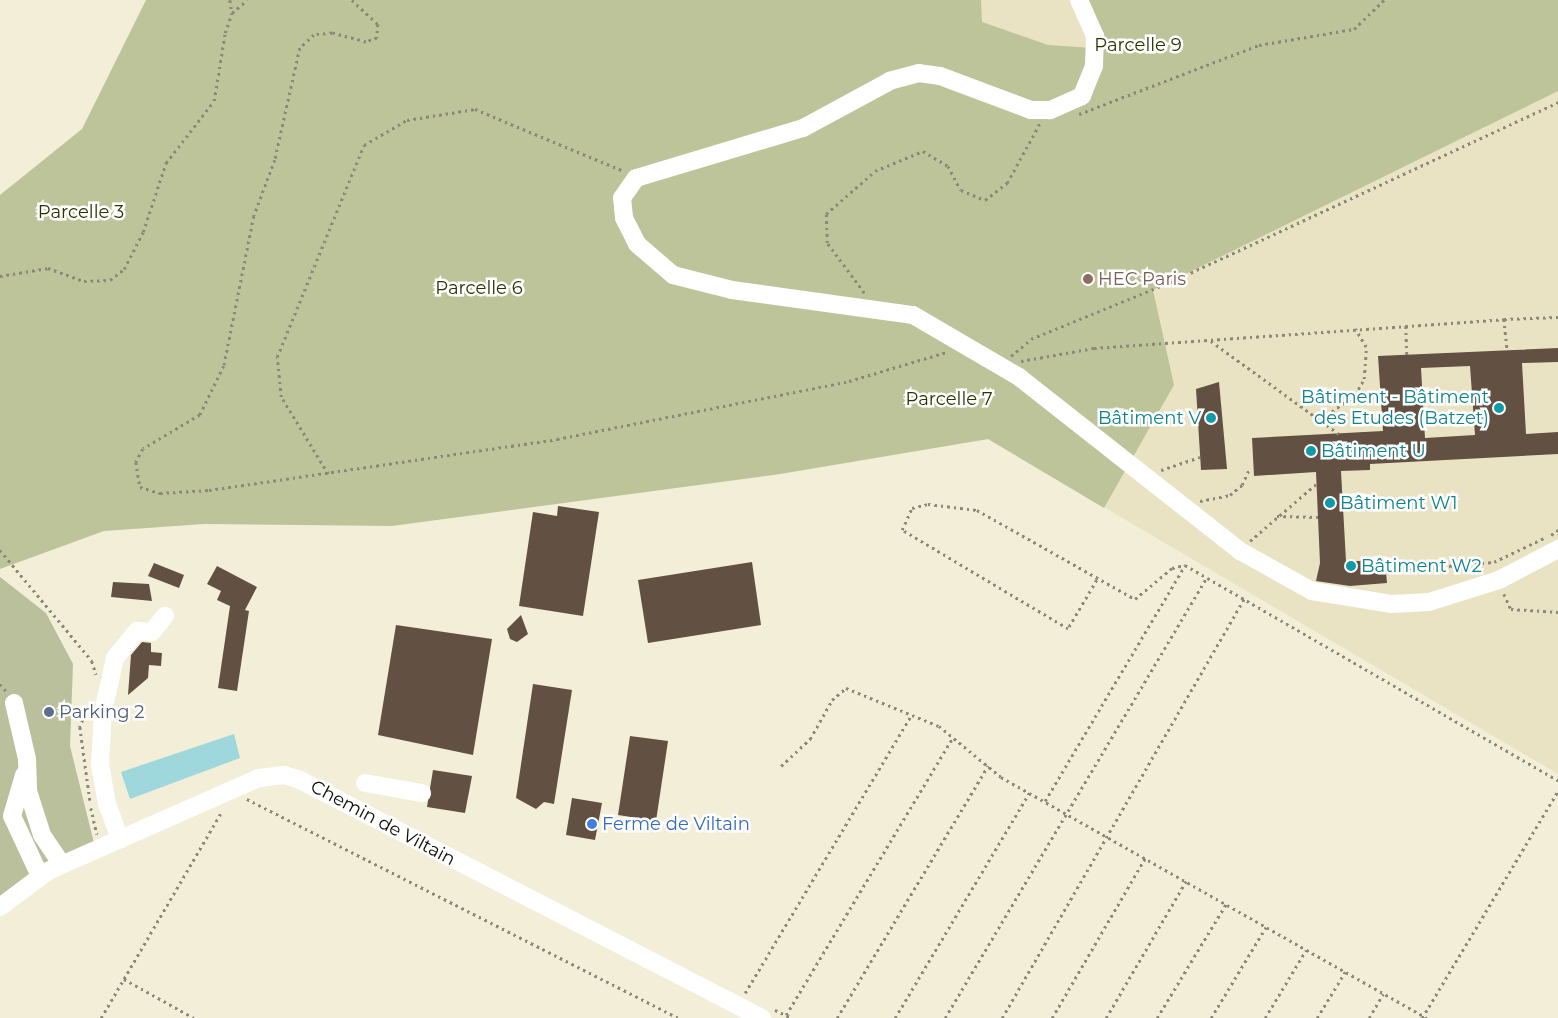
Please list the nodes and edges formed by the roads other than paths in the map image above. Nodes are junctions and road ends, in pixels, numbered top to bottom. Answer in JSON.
{"nodes":[{"id":1,"x":1080,"y":0,"type":"edge"},
{"id":2,"x":1558,"y":549,"type":"edge"},
{"id":3,"x":165,"y":616,"type":"dead end"},
{"id":4,"x":14,"y":703,"type":"dead end"},
{"id":5,"x":25,"y":769,"type":"junction"},
{"id":6,"x":365,"y":783,"type":"dead end"},
{"id":7,"x":422,"y":793,"type":"dead end"},
{"id":8,"x":120,"y":839,"type":"junction"},
{"id":9,"x":62,"y":865,"type":"junction"},
{"id":10,"x":40,"y":876,"type":"junction"},
{"id":11,"x":0,"y":907,"type":"edge"},
{"id":12,"x":762,"y":1018,"type":"edge"}],
"edges":[{"from":1,"to":2,"type":"street"},
{"from":3,"to":8,"type":"street"},
{"from":4,"to":5,"type":"street"},
{"from":5,"to":9,"type":"street"},
{"from":5,"to":10,"type":"street"},
{"from":6,"to":7,"type":"street"},
{"from":8,"to":9,"type":"street","name":"Chemin de Viltain"},
{"from":8,"to":12,"type":"street","name":"Chemin de Viltain"},
{"from":9,"to":10,"type":"street","name":"Chemin de Viltain"},
{"from":10,"to":11,"type":"street","name":"Chemin de Viltain"}]}
